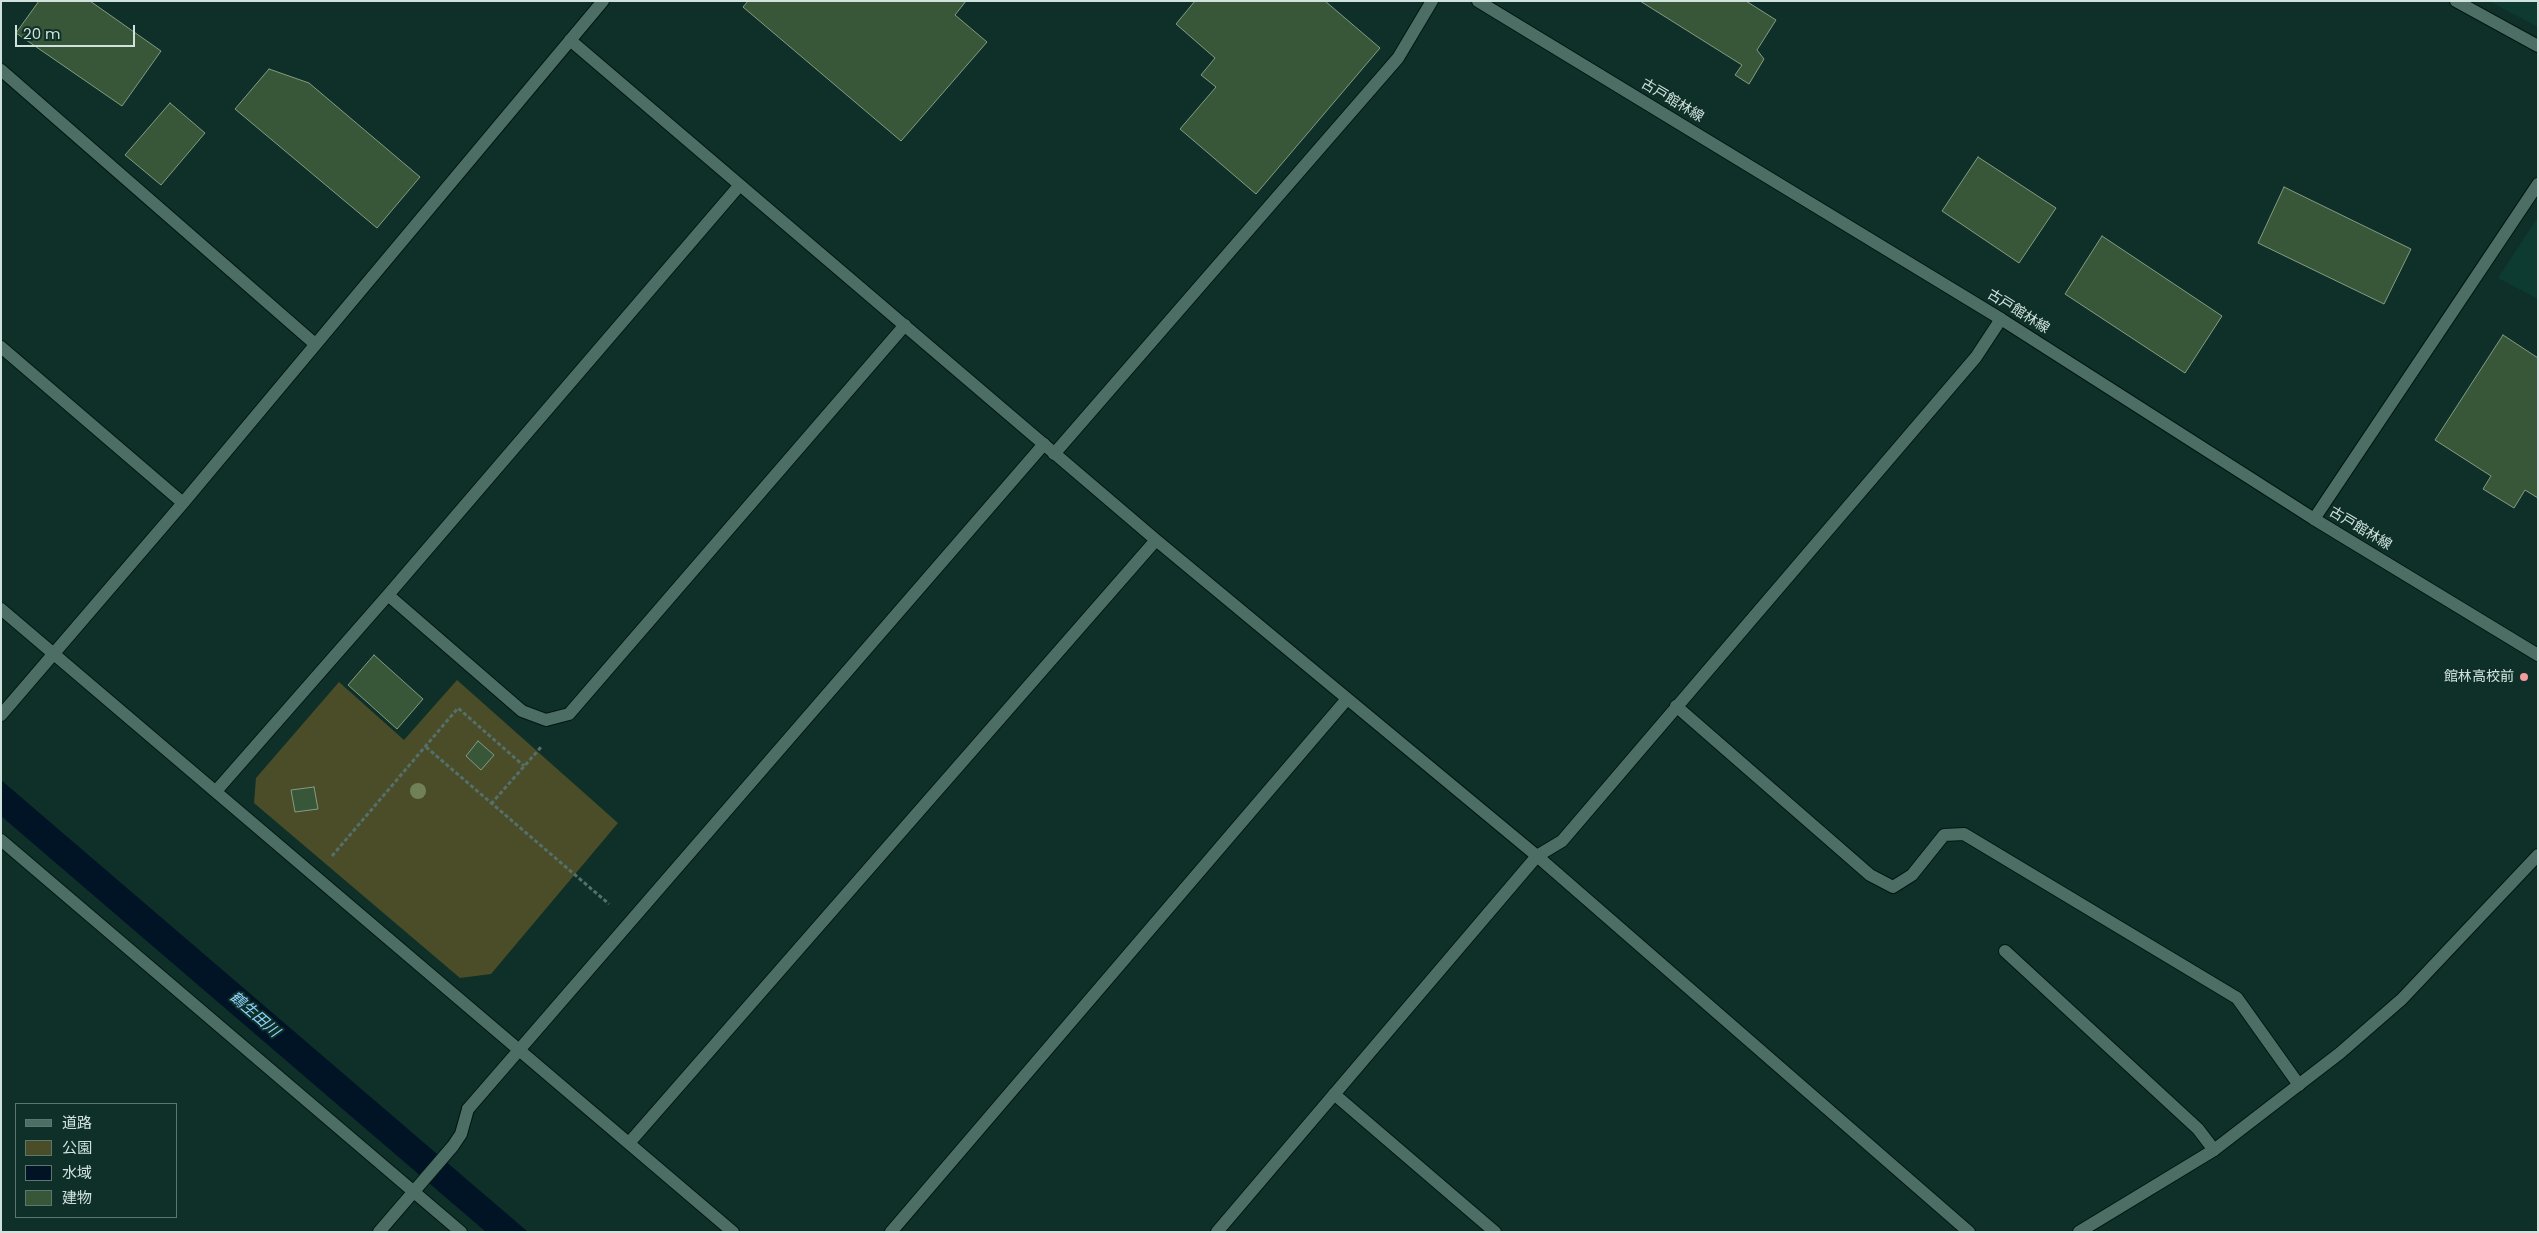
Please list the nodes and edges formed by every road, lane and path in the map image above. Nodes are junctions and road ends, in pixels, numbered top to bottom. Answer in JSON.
{"nodes":[{"id":1,"x":602,"y":1,"type":"edge"},
{"id":2,"x":1432,"y":1,"type":"edge"},
{"id":3,"x":1478,"y":1,"type":"edge"},
{"id":4,"x":2456,"y":1,"type":"edge"},
{"id":5,"x":570,"y":40,"type":"junction"},
{"id":6,"x":2538,"y":46,"type":"edge"},
{"id":7,"x":1,"y":70,"type":"edge"},
{"id":8,"x":2538,"y":184,"type":"edge"},
{"id":9,"x":739,"y":186,"type":"junction"},
{"id":10,"x":2001,"y":319,"type":"junction"},
{"id":11,"x":905,"y":325,"type":"junction"},
{"id":12,"x":315,"y":344,"type":"junction"},
{"id":13,"x":1,"y":347,"type":"edge"},
{"id":14,"x":1044,"y":444,"type":"junction"},
{"id":15,"x":1054,"y":454,"type":"junction"},
{"id":16,"x":183,"y":503,"type":"junction"},
{"id":17,"x":2314,"y":519,"type":"junction"},
{"id":18,"x":1156,"y":540,"type":"junction"},
{"id":19,"x":388,"y":595,"type":"junction"},
{"id":20,"x":1,"y":608,"type":"edge"},
{"id":21,"x":54,"y":653,"type":"junction"},
{"id":22,"x":2538,"y":655,"type":"edge"},
{"id":23,"x":1347,"y":699,"type":"junction"},
{"id":24,"x":1676,"y":706,"type":"junction"},
{"id":25,"x":1,"y":715,"type":"edge"},
{"id":26,"x":546,"y":720,"type":"junction"},
{"id":27,"x":426,"y":747,"type":"junction"},
{"id":28,"x":524,"y":766,"type":"junction"},
{"id":29,"x":217,"y":790,"type":"junction"},
{"id":30,"x":491,"y":804,"type":"junction"},
{"id":31,"x":1,"y":840,"type":"edge"},
{"id":32,"x":2538,"y":855,"type":"edge"},
{"id":33,"x":1536,"y":856,"type":"junction"},
{"id":34,"x":326,"y":864,"type":"dead end"},
{"id":35,"x":611,"y":906,"type":"dead end"},
{"id":36,"x":2005,"y":951,"type":"dead end"},
{"id":37,"x":520,"y":1049,"type":"junction"},
{"id":38,"x":2299,"y":1085,"type":"junction"},
{"id":39,"x":1334,"y":1094,"type":"junction"},
{"id":40,"x":629,"y":1143,"type":"junction"},
{"id":41,"x":2214,"y":1150,"type":"junction"},
{"id":42,"x":417,"y":1187,"type":"junction"},
{"id":43,"x":379,"y":1232,"type":"edge"},
{"id":44,"x":461,"y":1232,"type":"edge"},
{"id":45,"x":733,"y":1232,"type":"edge"},
{"id":46,"x":891,"y":1232,"type":"edge"},
{"id":47,"x":1217,"y":1232,"type":"edge"},
{"id":48,"x":1495,"y":1232,"type":"edge"},
{"id":49,"x":1969,"y":1232,"type":"edge"},
{"id":50,"x":2079,"y":1232,"type":"edge"}],
"edges":[{"from":1,"to":5,"type":"street"},
{"from":2,"to":15,"type":"street"},
{"from":3,"to":10,"type":"street","name":"古戸館林線"},
{"from":4,"to":6,"type":"street"},
{"from":5,"to":9,"type":"street"},
{"from":5,"to":12,"type":"street"},
{"from":7,"to":12,"type":"street"},
{"from":8,"to":17,"type":"street"},
{"from":9,"to":11,"type":"street"},
{"from":9,"to":19,"type":"street"},
{"from":10,"to":17,"type":"street","name":"古戸館林線"},
{"from":10,"to":24,"type":"street"},
{"from":11,"to":14,"type":"street"},
{"from":11,"to":26,"type":"street"},
{"from":12,"to":16,"type":"street"},
{"from":13,"to":16,"type":"street"},
{"from":14,"to":15,"type":"street"},
{"from":14,"to":37,"type":"street"},
{"from":15,"to":18,"type":"street"},
{"from":16,"to":21,"type":"street"},
{"from":17,"to":22,"type":"street","name":"古戸館林線"},
{"from":18,"to":23,"type":"street"},
{"from":18,"to":40,"type":"street"},
{"from":19,"to":26,"type":"street"},
{"from":19,"to":29,"type":"street"},
{"from":20,"to":21,"type":"street"},
{"from":21,"to":25,"type":"street"},
{"from":21,"to":29,"type":"street"},
{"from":23,"to":33,"type":"street"},
{"from":23,"to":46,"type":"street"},
{"from":24,"to":33,"type":"street"},
{"from":24,"to":38,"type":"street"},
{"from":26,"to":28,"type":"path"},
{"from":27,"to":28,"type":"path"},
{"from":27,"to":30,"type":"path"},
{"from":27,"to":34,"type":"path"},
{"from":28,"to":30,"type":"path"},
{"from":29,"to":37,"type":"street"},
{"from":30,"to":35,"type":"path"},
{"from":31,"to":42,"type":"street"},
{"from":32,"to":38,"type":"street"},
{"from":33,"to":39,"type":"street"},
{"from":33,"to":49,"type":"street"},
{"from":36,"to":41,"type":"street"},
{"from":37,"to":40,"type":"street"},
{"from":37,"to":42,"type":"street"},
{"from":38,"to":41,"type":"street"},
{"from":39,"to":47,"type":"street"},
{"from":39,"to":48,"type":"street"},
{"from":40,"to":45,"type":"street"},
{"from":41,"to":50,"type":"street"},
{"from":42,"to":43,"type":"street"},
{"from":42,"to":44,"type":"street"}]}
